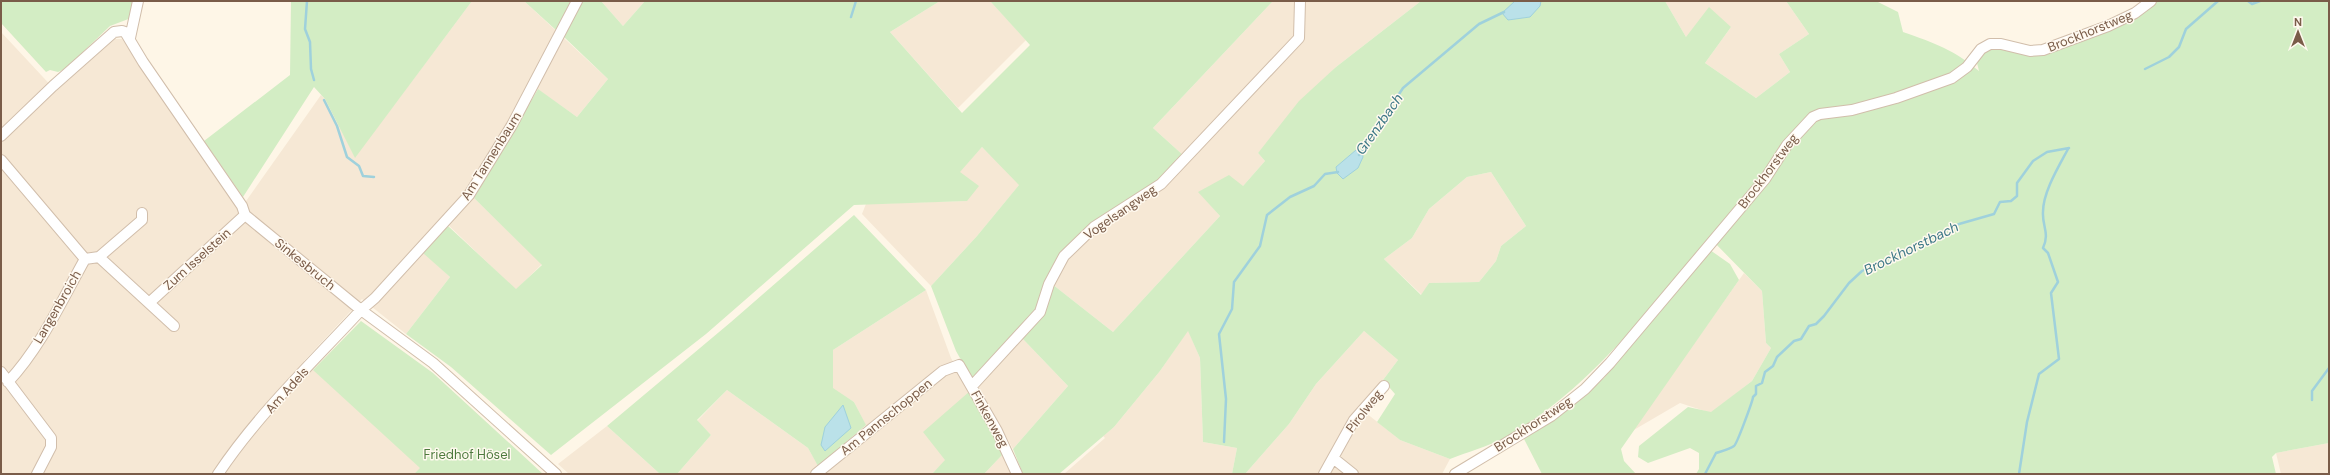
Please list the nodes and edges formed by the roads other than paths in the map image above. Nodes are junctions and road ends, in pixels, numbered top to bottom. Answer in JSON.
{"nodes":[{"id":1,"x":138,"y":1,"type":"edge"},
{"id":2,"x":577,"y":1,"type":"edge"},
{"id":3,"x":1300,"y":1,"type":"edge"},
{"id":4,"x":2151,"y":1,"type":"edge"},
{"id":5,"x":130,"y":38,"type":"junction"},
{"id":6,"x":1,"y":136,"type":"edge"},
{"id":7,"x":1,"y":160,"type":"edge"},
{"id":8,"x":142,"y":213,"type":"dead end"},
{"id":9,"x":245,"y":216,"type":"junction"},
{"id":10,"x":98,"y":257,"type":"junction"},
{"id":11,"x":85,"y":259,"type":"junction"},
{"id":12,"x":149,"y":303,"type":"junction"},
{"id":13,"x":361,"y":310,"type":"junction"},
{"id":14,"x":174,"y":326,"type":"dead end"},
{"id":15,"x":959,"y":365,"type":"joint"},
{"id":16,"x":1,"y":372,"type":"edge"},
{"id":17,"x":8,"y":382,"type":"junction"},
{"id":18,"x":972,"y":386,"type":"junction"},
{"id":19,"x":1384,"y":386,"type":"dead end"},
{"id":20,"x":1333,"y":458,"type":"junction"},
{"id":21,"x":37,"y":474,"type":"edge"},
{"id":22,"x":218,"y":474,"type":"edge"},
{"id":23,"x":556,"y":474,"type":"edge"},
{"id":24,"x":816,"y":474,"type":"edge"},
{"id":25,"x":1017,"y":474,"type":"edge"},
{"id":26,"x":1324,"y":474,"type":"edge"},
{"id":27,"x":1353,"y":474,"type":"edge"},
{"id":28,"x":1455,"y":474,"type":"edge"}],
"edges":[{"from":1,"to":5,"type":"street"},
{"from":2,"to":13,"type":"street","name":"Am Tannenbaum"},
{"from":3,"to":18,"type":"street","name":"Vogelsangweg"},
{"from":4,"to":28,"type":"street","name":"Brockhorstweg"},
{"from":5,"to":6,"type":"street"},
{"from":5,"to":9,"type":"street","name":"Sinkesbruch"},
{"from":7,"to":11,"type":"street","name":"Langenbroich"},
{"from":8,"to":10,"type":"street"},
{"from":9,"to":12,"type":"street","name":"Zum Isselstein"},
{"from":9,"to":13,"type":"street","name":"Sinkesbruch"},
{"from":10,"to":11,"type":"street"},
{"from":10,"to":12,"type":"street"},
{"from":11,"to":17,"type":"street","name":"Langenbroich"},
{"from":12,"to":14,"type":"street"},
{"from":13,"to":22,"type":"street","name":"Am Adels"},
{"from":13,"to":23,"type":"street","name":"Sinkesbruch"},
{"from":15,"to":18,"type":"street","name":"Finkenweg"},
{"from":15,"to":24,"type":"street","name":"Am Pannschoppen"},
{"from":16,"to":17,"type":"street"},
{"from":17,"to":21,"type":"street"},
{"from":18,"to":25,"type":"street","name":"Finkenweg"},
{"from":19,"to":20,"type":"street","name":"Pirolweg"},
{"from":20,"to":26,"type":"street","name":"Pirolweg"},
{"from":20,"to":27,"type":"street"}]}
